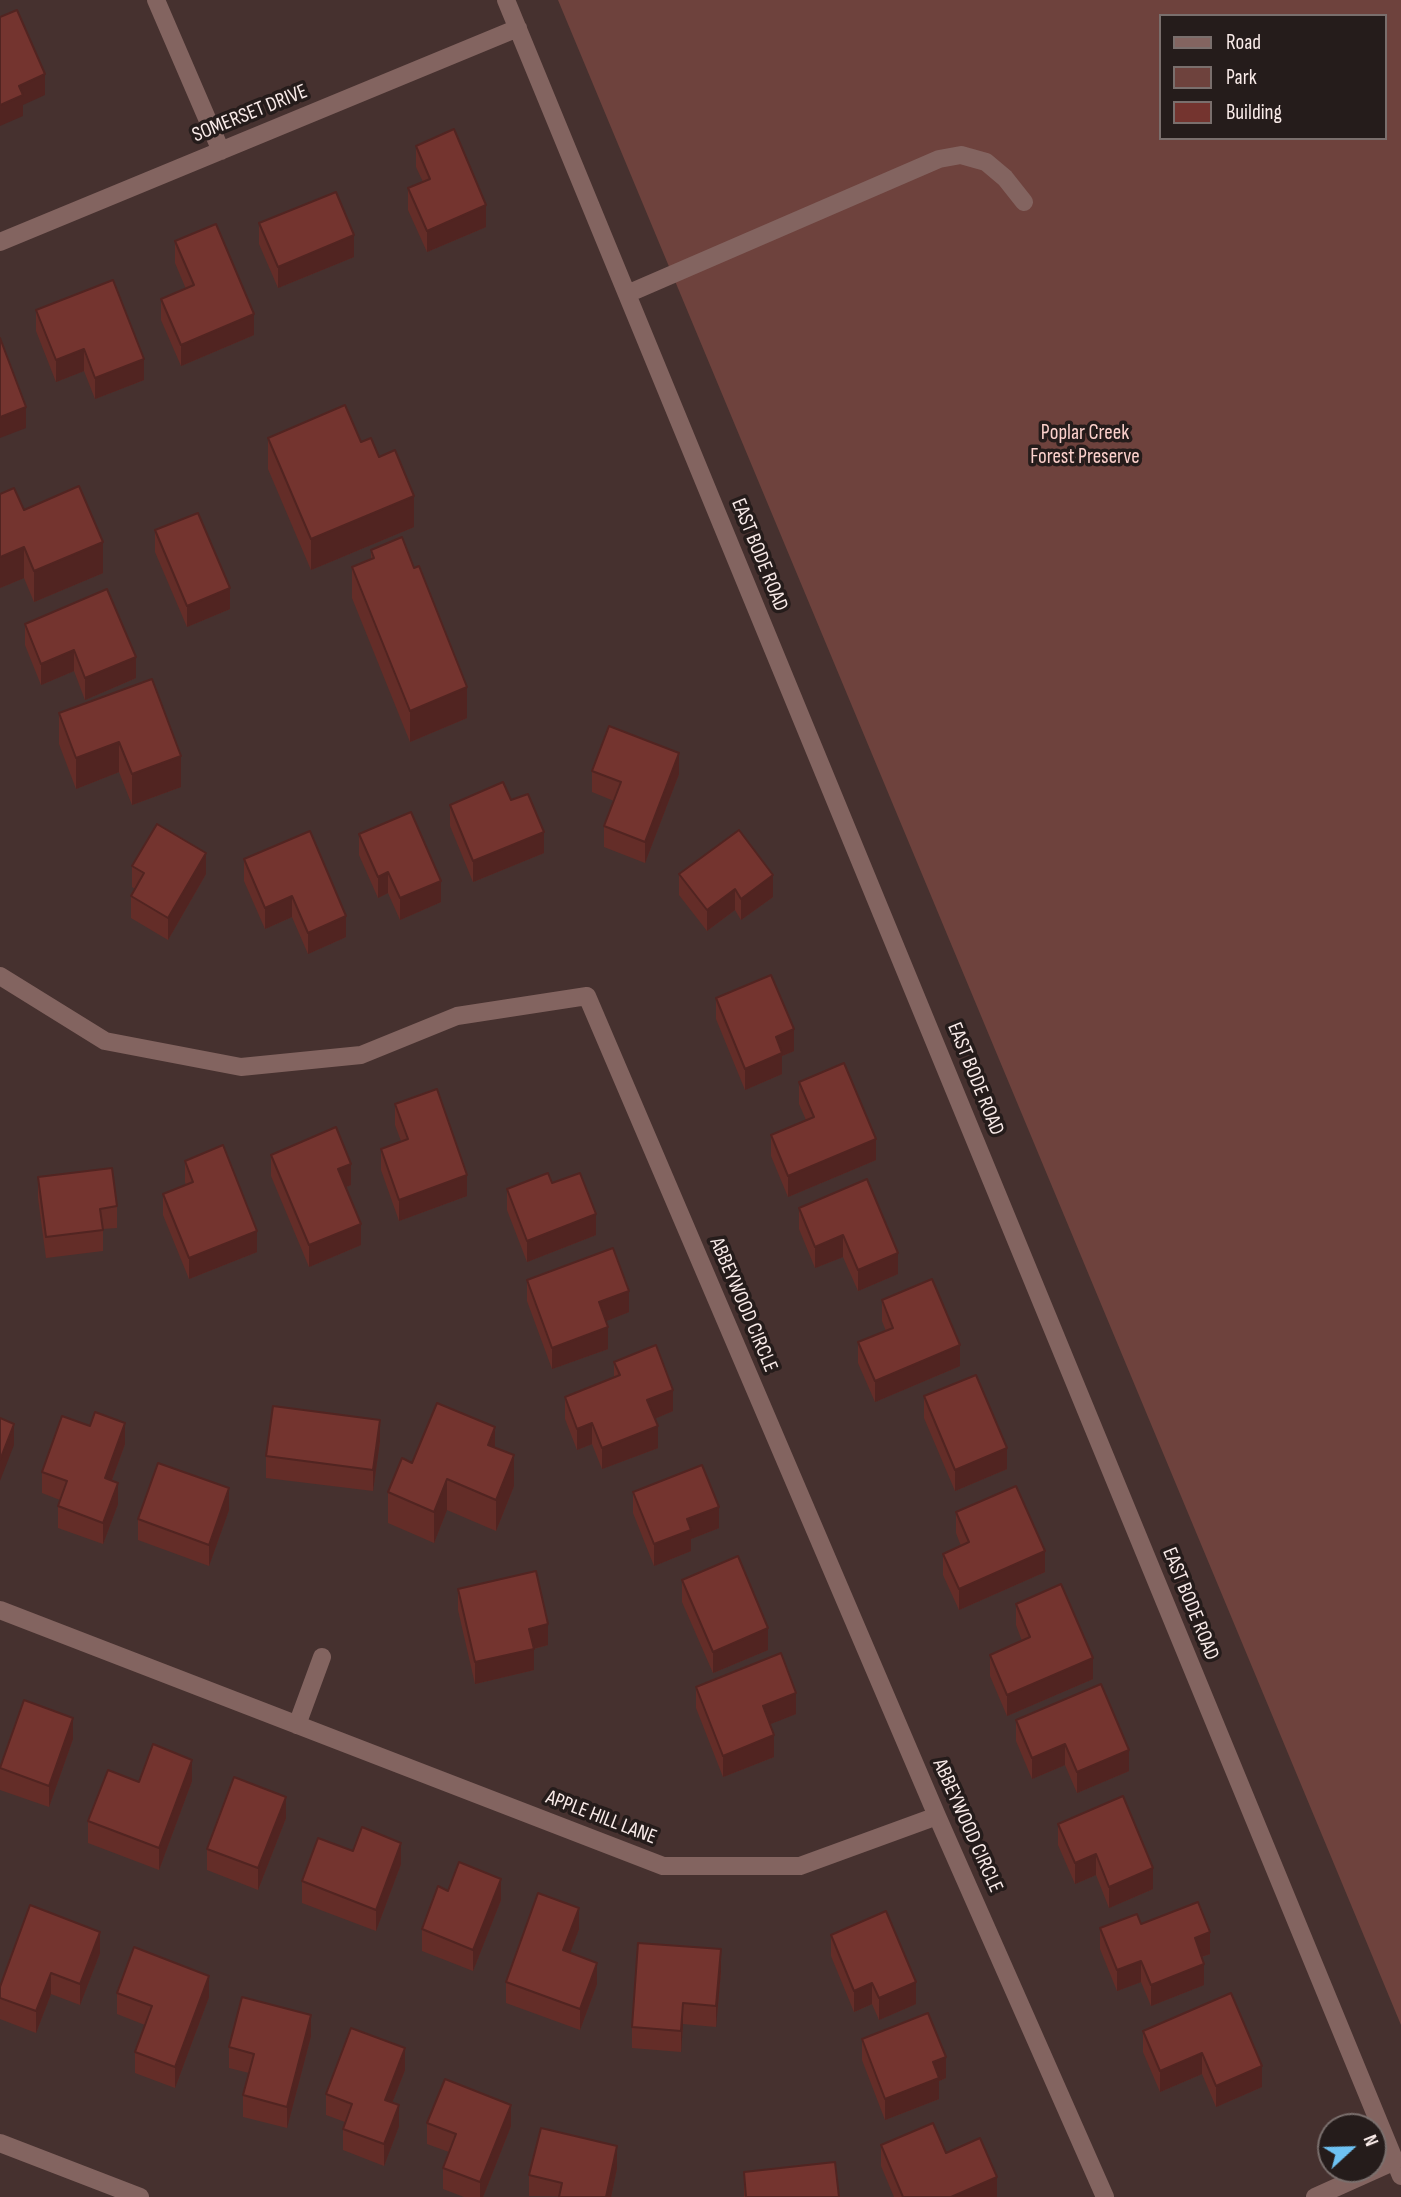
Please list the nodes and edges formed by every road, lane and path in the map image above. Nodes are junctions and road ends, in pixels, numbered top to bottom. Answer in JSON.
{"nodes":[{"id":1,"x":156,"y":0,"type":"edge"},
{"id":2,"x":506,"y":0,"type":"edge"},
{"id":3,"x":518,"y":28,"type":"junction"},
{"id":4,"x":221,"y":151,"type":"junction"},
{"id":5,"x":1024,"y":202,"type":"dead end"},
{"id":6,"x":0,"y":242,"type":"edge"},
{"id":7,"x":626,"y":294,"type":"junction"},
{"id":8,"x":0,"y":976,"type":"edge"},
{"id":9,"x":0,"y":1611,"type":"edge"},
{"id":10,"x":322,"y":1657,"type":"dead end"},
{"id":11,"x":297,"y":1725,"type":"junction"},
{"id":12,"x":937,"y":1816,"type":"junction"},
{"id":13,"x":0,"y":2143,"type":"edge"},
{"id":14,"x":1398,"y":2168,"type":"edge"},
{"id":15,"x":140,"y":2197,"type":"edge"},
{"id":16,"x":1105,"y":2197,"type":"edge"},
{"id":17,"x":1315,"y":2197,"type":"edge"}],
"edges":[{"from":1,"to":4,"type":"street"},
{"from":2,"to":3,"type":"street","name":"EAST BODE ROAD"},
{"from":3,"to":4,"type":"street","name":"SOMERSET DRIVE"},
{"from":3,"to":7,"type":"street","name":"EAST BODE ROAD"},
{"from":4,"to":6,"type":"street","name":"SOMERSET DRIVE"},
{"from":5,"to":7,"type":"street"},
{"from":7,"to":14,"type":"street","name":"EAST BODE ROAD"},
{"from":8,"to":12,"type":"street","name":"ABBEYWOOD CIRCLE"},
{"from":9,"to":11,"type":"street","name":"APPLE HILL LANE"},
{"from":10,"to":11,"type":"street"},
{"from":11,"to":12,"type":"street","name":"APPLE HILL LANE"},
{"from":12,"to":16,"type":"street","name":"ABBEYWOOD CIRCLE"},
{"from":13,"to":15,"type":"street"},
{"from":14,"to":17,"type":"street"}]}
